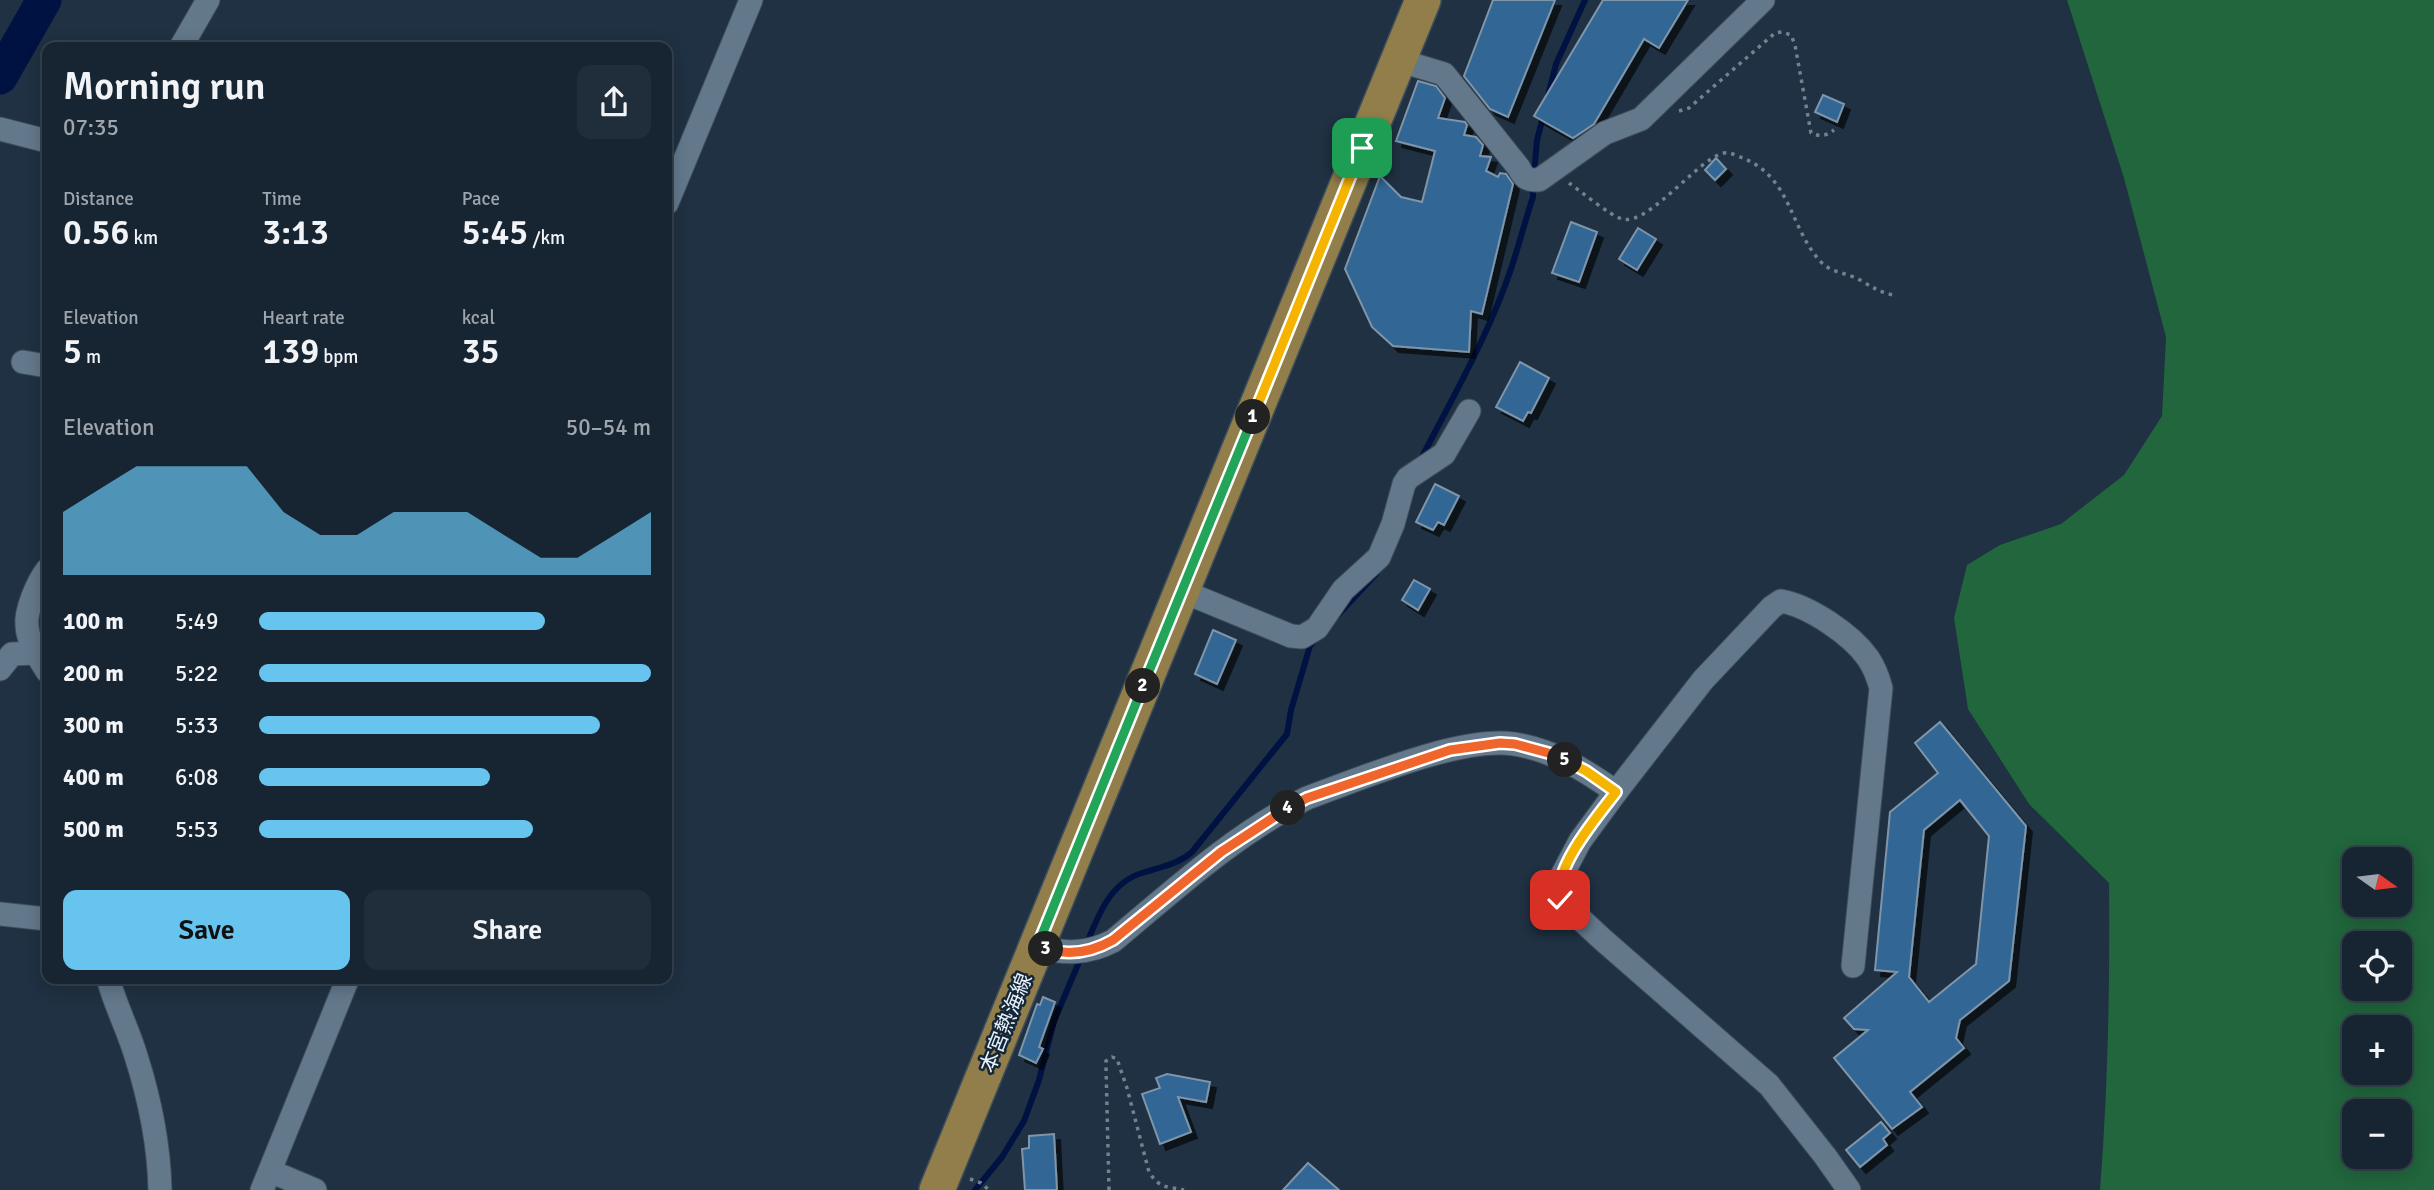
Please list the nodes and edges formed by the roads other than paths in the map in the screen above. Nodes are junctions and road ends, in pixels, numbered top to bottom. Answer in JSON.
{"nodes":[{"id":1,"x":208,"y":0,"type":"edge"},
{"id":2,"x":751,"y":0,"type":"edge"},
{"id":3,"x":1423,"y":0,"type":"edge"},
{"id":4,"x":1763,"y":0,"type":"edge"},
{"id":5,"x":184,"y":42,"type":"edge"},
{"id":6,"x":1398,"y":60,"type":"junction"},
{"id":7,"x":0,"y":128,"type":"edge"},
{"id":8,"x":42,"y":140,"type":"edge"},
{"id":9,"x":672,"y":191,"type":"edge"},
{"id":10,"x":23,"y":362,"type":"dead end"},
{"id":11,"x":42,"y":365,"type":"edge"},
{"id":12,"x":1469,"y":411,"type":"dead end"},
{"id":13,"x":42,"y":576,"type":"edge"},
{"id":14,"x":1182,"y":591,"type":"junction"},
{"id":15,"x":42,"y":662,"type":"edge"},
{"id":16,"x":0,"y":669,"type":"edge"},
{"id":17,"x":1616,"y":792,"type":"junction"},
{"id":18,"x":0,"y":914,"type":"edge"},
{"id":19,"x":42,"y":918,"type":"edge"},
{"id":20,"x":1037,"y":947,"type":"junction"},
{"id":21,"x":1853,"y":966,"type":"dead end"},
{"id":22,"x":110,"y":984,"type":"edge"},
{"id":23,"x":346,"y":984,"type":"edge"},
{"id":24,"x":266,"y":1181,"type":"edge"},
{"id":25,"x":160,"y":1190,"type":"edge"},
{"id":26,"x":316,"y":1190,"type":"edge"},
{"id":27,"x":937,"y":1190,"type":"edge"},
{"id":28,"x":1849,"y":1190,"type":"edge"}],
"edges":[{"from":1,"to":5,"type":"street"},
{"from":2,"to":9,"type":"street"},
{"from":3,"to":6,"type":"main road","name":"本宮熱海線"},
{"from":4,"to":6,"type":"street"},
{"from":6,"to":14,"type":"main road","name":"本宮熱海線"},
{"from":7,"to":8,"type":"street"},
{"from":10,"to":11,"type":"street"},
{"from":12,"to":14,"type":"street"},
{"from":13,"to":15,"type":"street"},
{"from":14,"to":20,"type":"main road","name":"本宮熱海線"},
{"from":15,"to":16,"type":"street"},
{"from":17,"to":20,"type":"street"},
{"from":17,"to":21,"type":"street"},
{"from":17,"to":28,"type":"street"},
{"from":18,"to":19,"type":"street"},
{"from":20,"to":27,"type":"main road","name":"本宮熱海線"},
{"from":22,"to":25,"type":"street"},
{"from":23,"to":24,"type":"street"},
{"from":24,"to":26,"type":"street"}]}
